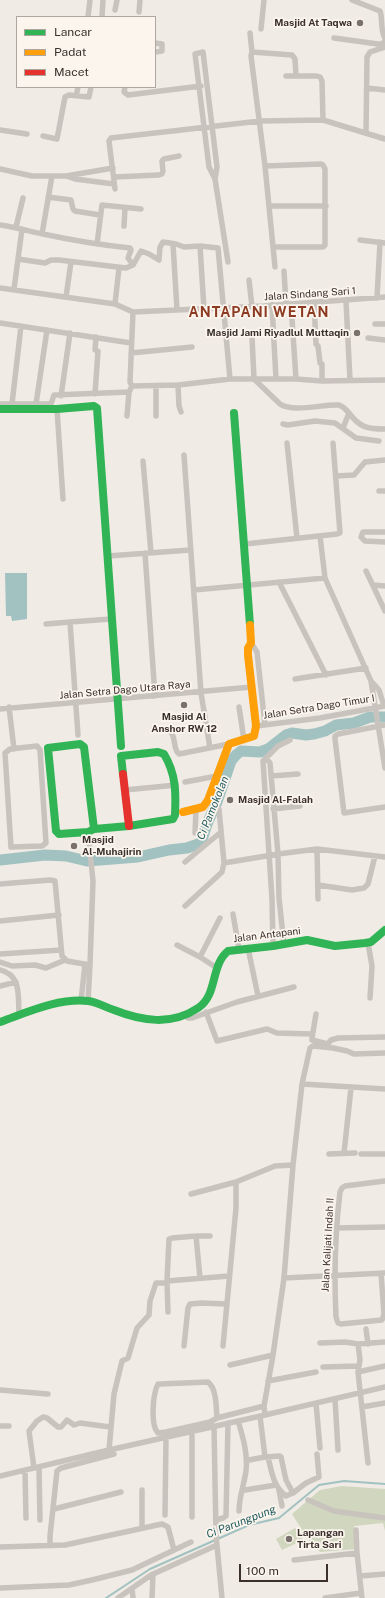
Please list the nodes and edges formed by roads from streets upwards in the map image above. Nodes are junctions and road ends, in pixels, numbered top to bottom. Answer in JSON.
{"nodes":[{"id":1,"x":90,"y":0,"type":"edge"},
{"id":2,"x":103,"y":0,"type":"edge"},
{"id":3,"x":117,"y":0,"type":"edge"},
{"id":4,"x":140,"y":0,"type":"edge"},
{"id":5,"x":264,"y":0,"type":"edge"},
{"id":6,"x":352,"y":0,"type":"edge"},
{"id":7,"x":115,"y":10,"type":"dead end"},
{"id":8,"x":139,"y":12,"type":"dead end"},
{"id":9,"x":88,"y":16,"type":"edge"},
{"id":10,"x":102,"y":16,"type":"edge"},
{"id":11,"x":261,"y":29,"type":"dead end"},
{"id":12,"x":250,"y":33,"type":"dead end"},
{"id":13,"x":334,"y":38,"type":"dead end"},
{"id":14,"x":385,"y":38,"type":"edge"},
{"id":15,"x":385,"y":41,"type":"edge"},
{"id":16,"x":156,"y":43,"type":"edge"},
{"id":17,"x":385,"y":47,"type":"edge"},
{"id":18,"x":156,"y":52,"type":"edge"},
{"id":19,"x":252,"y":52,"type":"junction"},
{"id":20,"x":286,"y":76,"type":"dead end"},
{"id":21,"x":296,"y":76,"type":"junction"},
{"id":22,"x":207,"y":85,"type":"junction"},
{"id":23,"x":199,"y":86,"type":"junction"},
{"id":24,"x":91,"y":88,"type":"edge"},
{"id":25,"x":125,"y":88,"type":"edge"},
{"id":26,"x":367,"y":88,"type":"junction"},
{"id":27,"x":385,"y":90,"type":"edge"},
{"id":28,"x":78,"y":92,"type":"edge"},
{"id":29,"x":323,"y":120,"type":"junction"},
{"id":30,"x":260,"y":121,"type":"junction"},
{"id":31,"x":212,"y":127,"type":"junction"},
{"id":32,"x":204,"y":128,"type":"junction"},
{"id":33,"x":0,"y":130,"type":"edge"},
{"id":34,"x":366,"y":132,"type":"junction"},
{"id":35,"x":27,"y":134,"type":"dead end"},
{"id":36,"x":44,"y":136,"type":"dead end"},
{"id":37,"x":385,"y":139,"type":"edge"},
{"id":38,"x":180,"y":156,"type":"dead end"},
{"id":39,"x":265,"y":166,"type":"junction"},
{"id":40,"x":113,"y":168,"type":"junction"},
{"id":41,"x":0,"y":169,"type":"edge"},
{"id":42,"x":52,"y":176,"type":"junction"},
{"id":43,"x":66,"y":176,"type":"junction"},
{"id":44,"x":215,"y":179,"type":"junction"},
{"id":45,"x":114,"y":183,"type":"junction"},
{"id":46,"x":48,"y":197,"type":"junction"},
{"id":47,"x":23,"y":198,"type":"dead end"},
{"id":48,"x":269,"y":206,"type":"junction"},
{"id":49,"x":326,"y":206,"type":"junction"},
{"id":50,"x":125,"y":208,"type":"junction"},
{"id":51,"x":141,"y":209,"type":"dead end"},
{"id":52,"x":100,"y":216,"type":"junction"},
{"id":53,"x":0,"y":225,"type":"edge"},
{"id":54,"x":124,"y":226,"type":"dead end"},
{"id":55,"x":19,"y":228,"type":"junction"},
{"id":56,"x":42,"y":234,"type":"junction"},
{"id":57,"x":360,"y":240,"type":"dead end"},
{"id":58,"x":382,"y":243,"type":"edge"},
{"id":59,"x":97,"y":244,"type":"junction"},
{"id":60,"x":173,"y":244,"type":"junction"},
{"id":61,"x":200,"y":246,"type":"junction"},
{"id":62,"x":273,"y":247,"type":"junction"},
{"id":63,"x":18,"y":259,"type":"junction"},
{"id":64,"x":71,"y":262,"type":"junction"},
{"id":65,"x":228,"y":262,"type":"dead end"},
{"id":66,"x":133,"y":265,"type":"junction"},
{"id":67,"x":275,"y":267,"type":"dead end"},
{"id":68,"x":119,"y":268,"type":"junction"},
{"id":69,"x":284,"y":271,"type":"dead end"},
{"id":70,"x":249,"y":280,"type":"dead end"},
{"id":71,"x":0,"y":288,"type":"edge"},
{"id":72,"x":14,"y":290,"type":"junction"},
{"id":73,"x":66,"y":297,"type":"junction"},
{"id":74,"x":385,"y":297,"type":"edge"},
{"id":75,"x":377,"y":298,"type":"junction"},
{"id":76,"x":346,"y":301,"type":"junction"},
{"id":77,"x":314,"y":302,"type":"junction"},
{"id":78,"x":115,"y":304,"type":"junction"},
{"id":79,"x":289,"y":304,"type":"junction"},
{"id":80,"x":272,"y":305,"type":"junction"},
{"id":81,"x":252,"y":307,"type":"junction"},
{"id":82,"x":223,"y":308,"type":"junction"},
{"id":83,"x":204,"y":309,"type":"junction"},
{"id":84,"x":177,"y":310,"type":"junction"},
{"id":85,"x":133,"y":312,"type":"junction"},
{"id":86,"x":0,"y":323,"type":"edge"},
{"id":87,"x":374,"y":324,"type":"dead end"},
{"id":88,"x":385,"y":324,"type":"edge"},
{"id":89,"x":22,"y":326,"type":"junction"},
{"id":90,"x":47,"y":330,"type":"junction"},
{"id":91,"x":70,"y":333,"type":"junction"},
{"id":92,"x":96,"y":337,"type":"junction"},
{"id":93,"x":252,"y":337,"type":"dead end"},
{"id":94,"x":368,"y":338,"type":"dead end"},
{"id":95,"x":385,"y":340,"type":"edge"},
{"id":96,"x":131,"y":343,"type":"junction"},
{"id":97,"x":192,"y":347,"type":"dead end"},
{"id":98,"x":131,"y":353,"type":"junction"},
{"id":99,"x":230,"y":379,"type":"junction"},
{"id":100,"x":254,"y":379,"type":"junction"},
{"id":101,"x":276,"y":379,"type":"junction"},
{"id":102,"x":296,"y":379,"type":"junction"},
{"id":103,"x":350,"y":380,"type":"junction"},
{"id":104,"x":385,"y":380,"type":"edge"},
{"id":105,"x":322,"y":381,"type":"junction"},
{"id":106,"x":178,"y":385,"type":"junction"},
{"id":107,"x":156,"y":386,"type":"junction"},
{"id":108,"x":131,"y":389,"type":"junction"},
{"id":109,"x":95,"y":394,"type":"junction"},
{"id":110,"x":61,"y":396,"type":"junction"},
{"id":111,"x":0,"y":404,"type":"edge"},
{"id":112,"x":12,"y":404,"type":"junction"},
{"id":113,"x":36,"y":404,"type":"junction"},
{"id":114,"x":0,"y":409,"type":"edge"},
{"id":115,"x":57,"y":409,"type":"junction"},
{"id":116,"x":181,"y":412,"type":"dead end"},
{"id":117,"x":234,"y":413,"type":"dead end"},
{"id":118,"x":348,"y":413,"type":"junction"},
{"id":119,"x":127,"y":416,"type":"dead end"},
{"id":120,"x":156,"y":416,"type":"dead end"},
{"id":121,"x":283,"y":424,"type":"dead end"},
{"id":122,"x":343,"y":428,"type":"junction"},
{"id":123,"x":385,"y":429,"type":"edge"},
{"id":124,"x":379,"y":441,"type":"dead end"},
{"id":125,"x":333,"y":442,"type":"dead end"},
{"id":126,"x":287,"y":443,"type":"dead end"},
{"id":127,"x":184,"y":455,"type":"dead end"},
{"id":128,"x":385,"y":460,"type":"edge"},
{"id":129,"x":143,"y":461,"type":"dead end"},
{"id":130,"x":336,"y":476,"type":"junction"},
{"id":131,"x":378,"y":491,"type":"dead end"},
{"id":132,"x":385,"y":491,"type":"edge"},
{"id":133,"x":63,"y":499,"type":"dead end"},
{"id":134,"x":385,"y":532,"type":"edge"},
{"id":135,"x":320,"y":536,"type":"junction"},
{"id":136,"x":297,"y":538,"type":"junction"},
{"id":137,"x":385,"y":542,"type":"edge"},
{"id":138,"x":245,"y":544,"type":"junction"},
{"id":139,"x":190,"y":550,"type":"junction"},
{"id":140,"x":148,"y":553,"type":"junction"},
{"id":141,"x":108,"y":556,"type":"junction"},
{"id":142,"x":366,"y":571,"type":"dead end"},
{"id":143,"x":326,"y":578,"type":"junction"},
{"id":144,"x":279,"y":582,"type":"junction"},
{"id":145,"x":248,"y":584,"type":"junction"},
{"id":146,"x":373,"y":585,"type":"junction"},
{"id":147,"x":385,"y":586,"type":"edge"},
{"id":148,"x":194,"y":590,"type":"junction"},
{"id":149,"x":385,"y":611,"type":"edge"},
{"id":150,"x":111,"y":619,"type":"junction"},
{"id":151,"x":70,"y":622,"type":"junction"},
{"id":152,"x":46,"y":624,"type":"dead end"},
{"id":153,"x":252,"y":643,"type":"junction"},
{"id":154,"x":366,"y":668,"type":"junction"},
{"id":155,"x":326,"y":675,"type":"junction"},
{"id":156,"x":295,"y":679,"type":"dead end"},
{"id":157,"x":371,"y":681,"type":"junction"},
{"id":158,"x":252,"y":687,"type":"junction"},
{"id":159,"x":201,"y":692,"type":"junction"},
{"id":160,"x":155,"y":696,"type":"junction"},
{"id":161,"x":116,"y":699,"type":"junction"},
{"id":162,"x":75,"y":703,"type":"junction"},
{"id":163,"x":384,"y":706,"type":"edge"},
{"id":164,"x":10,"y":707,"type":"junction"},
{"id":165,"x":239,"y":707,"type":"dead end"},
{"id":166,"x":0,"y":709,"type":"edge"},
{"id":167,"x":376,"y":710,"type":"junction"},
{"id":168,"x":378,"y":724,"type":"junction"},
{"id":169,"x":265,"y":725,"type":"junction"},
{"id":170,"x":385,"y":725,"type":"edge"},
{"id":171,"x":256,"y":726,"type":"junction"},
{"id":172,"x":169,"y":730,"type":"dead end"},
{"id":173,"x":78,"y":735,"type":"dead end"},
{"id":174,"x":244,"y":740,"type":"junction"},
{"id":175,"x":290,"y":740,"type":"dead end"},
{"id":176,"x":229,"y":744,"type":"junction"},
{"id":177,"x":121,"y":746,"type":"dead end"},
{"id":178,"x":210,"y":748,"type":"junction"},
{"id":179,"x":14,"y":749,"type":"junction"},
{"id":180,"x":266,"y":758,"type":"junction"},
{"id":181,"x":385,"y":768,"type":"edge"},
{"id":182,"x":298,"y":774,"type":"dead end"},
{"id":183,"x":217,"y":776,"type":"junction"},
{"id":184,"x":271,"y":776,"type":"junction"},
{"id":185,"x":185,"y":782,"type":"dead end"},
{"id":186,"x":176,"y":785,"type":"junction"},
{"id":187,"x":125,"y":790,"type":"junction"},
{"id":188,"x":300,"y":806,"type":"dead end"},
{"id":189,"x":385,"y":807,"type":"edge"},
{"id":190,"x":273,"y":808,"type":"junction"},
{"id":191,"x":219,"y":809,"type":"dead end"},
{"id":192,"x":196,"y":810,"type":"junction"},
{"id":193,"x":182,"y":812,"type":"dead end"},
{"id":194,"x":129,"y":826,"type":"junction"},
{"id":195,"x":91,"y":830,"type":"junction"},
{"id":196,"x":221,"y":832,"type":"junction"},
{"id":197,"x":195,"y":833,"type":"dead end"},
{"id":198,"x":317,"y":849,"type":"junction"},
{"id":199,"x":278,"y":854,"type":"junction"},
{"id":200,"x":269,"y":855,"type":"junction"},
{"id":201,"x":375,"y":856,"type":"junction"},
{"id":202,"x":385,"y":857,"type":"edge"},
{"id":203,"x":184,"y":862,"type":"dead end"},
{"id":204,"x":224,"y":863,"type":"junction"},
{"id":205,"x":0,"y":884,"type":"edge"},
{"id":206,"x":318,"y":885,"type":"junction"},
{"id":207,"x":279,"y":898,"type":"junction"},
{"id":208,"x":272,"y":899,"type":"junction"},
{"id":209,"x":318,"y":899,"type":"dead end"},
{"id":210,"x":185,"y":906,"type":"dead end"},
{"id":211,"x":233,"y":914,"type":"dead end"},
{"id":212,"x":58,"y":915,"type":"junction"},
{"id":213,"x":220,"y":918,"type":"dead end"},
{"id":214,"x":282,"y":920,"type":"junction"},
{"id":215,"x":0,"y":921,"type":"edge"},
{"id":216,"x":272,"y":921,"type":"junction"},
{"id":217,"x":385,"y":930,"type":"edge"},
{"id":218,"x":368,"y":943,"type":"junction"},
{"id":219,"x":178,"y":945,"type":"dead end"},
{"id":220,"x":284,"y":945,"type":"junction"},
{"id":221,"x":273,"y":946,"type":"junction"},
{"id":222,"x":248,"y":948,"type":"junction"},
{"id":223,"x":239,"y":949,"type":"junction"},
{"id":224,"x":61,"y":950,"type":"junction"},
{"id":225,"x":0,"y":954,"type":"edge"},
{"id":226,"x":200,"y":957,"type":"junction"},
{"id":227,"x":64,"y":960,"type":"junction"},
{"id":228,"x":0,"y":962,"type":"edge"},
{"id":229,"x":87,"y":965,"type":"junction"},
{"id":230,"x":217,"y":968,"type":"junction"},
{"id":231,"x":0,"y":970,"type":"edge"},
{"id":232,"x":16,"y":982,"type":"junction"},
{"id":233,"x":0,"y":986,"type":"edge"},
{"id":234,"x":294,"y":986,"type":"dead end"},
{"id":235,"x":258,"y":996,"type":"junction"},
{"id":236,"x":370,"y":998,"type":"dead end"},
{"id":237,"x":85,"y":1001,"type":"junction"},
{"id":238,"x":206,"y":1012,"type":"junction"},
{"id":239,"x":316,"y":1014,"type":"dead end"},
{"id":240,"x":184,"y":1015,"type":"junction"},
{"id":241,"x":19,"y":1016,"type":"junction"},
{"id":242,"x":0,"y":1022,"type":"edge"},
{"id":243,"x":312,"y":1037,"type":"junction"},
{"id":244,"x":385,"y":1037,"type":"edge"},
{"id":245,"x":312,"y":1047,"type":"junction"},
{"id":246,"x":385,"y":1053,"type":"edge"},
{"id":247,"x":302,"y":1084,"type":"junction"},
{"id":248,"x":351,"y":1088,"type":"junction"},
{"id":249,"x":385,"y":1089,"type":"edge"},
{"id":250,"x":344,"y":1153,"type":"junction"},
{"id":251,"x":329,"y":1154,"type":"dead end"},
{"id":252,"x":385,"y":1154,"type":"edge"},
{"id":253,"x":293,"y":1166,"type":"junction"},
{"id":254,"x":385,"y":1181,"type":"edge"},
{"id":255,"x":236,"y":1182,"type":"junction"},
{"id":256,"x":191,"y":1194,"type":"dead end"},
{"id":257,"x":385,"y":1227,"type":"edge"},
{"id":258,"x":336,"y":1228,"type":"junction"},
{"id":259,"x":196,"y":1236,"type":"junction"},
{"id":260,"x":210,"y":1236,"type":"dead end"},
{"id":261,"x":383,"y":1273,"type":"edge"},
{"id":262,"x":229,"y":1276,"type":"junction"},
{"id":263,"x":334,"y":1276,"type":"junction"},
{"id":264,"x":200,"y":1278,"type":"junction"},
{"id":265,"x":284,"y":1278,"type":"junction"},
{"id":266,"x":167,"y":1282,"type":"junction"},
{"id":267,"x":226,"y":1304,"type":"junction"},
{"id":268,"x":168,"y":1312,"type":"dead end"},
{"id":269,"x":366,"y":1329,"type":"dead end"},
{"id":270,"x":385,"y":1342,"type":"edge"},
{"id":271,"x":320,"y":1343,"type":"dead end"},
{"id":272,"x":358,"y":1344,"type":"junction"},
{"id":273,"x":368,"y":1344,"type":"junction"},
{"id":274,"x":184,"y":1346,"type":"dead end"},
{"id":275,"x":222,"y":1346,"type":"dead end"},
{"id":276,"x":273,"y":1355,"type":"junction"},
{"id":277,"x":230,"y":1365,"type":"dead end"},
{"id":278,"x":385,"y":1366,"type":"edge"},
{"id":279,"x":323,"y":1367,"type":"dead end"},
{"id":280,"x":358,"y":1369,"type":"junction"},
{"id":281,"x":316,"y":1372,"type":"dead end"},
{"id":282,"x":268,"y":1381,"type":"junction"},
{"id":283,"x":385,"y":1387,"type":"edge"},
{"id":284,"x":0,"y":1390,"type":"edge"},
{"id":285,"x":360,"y":1393,"type":"junction"},
{"id":286,"x":48,"y":1394,"type":"dead end"},
{"id":287,"x":335,"y":1399,"type":"junction"},
{"id":288,"x":316,"y":1403,"type":"junction"},
{"id":289,"x":385,"y":1403,"type":"edge"},
{"id":290,"x":264,"y":1406,"type":"junction"},
{"id":291,"x":362,"y":1407,"type":"junction"},
{"id":292,"x":263,"y":1416,"type":"junction"},
{"id":293,"x":217,"y":1418,"type":"junction"},
{"id":294,"x":238,"y":1421,"type":"junction"},
{"id":295,"x":228,"y":1423,"type":"junction"},
{"id":296,"x":0,"y":1426,"type":"edge"},
{"id":297,"x":8,"y":1426,"type":"dead end"},
{"id":298,"x":214,"y":1426,"type":"junction"},
{"id":299,"x":110,"y":1427,"type":"junction"},
{"id":300,"x":192,"y":1431,"type":"junction"},
{"id":301,"x":166,"y":1437,"type":"junction"},
{"id":302,"x":320,"y":1448,"type":"dead end"},
{"id":303,"x":109,"y":1450,"type":"junction"},
{"id":304,"x":338,"y":1450,"type":"dead end"},
{"id":305,"x":114,"y":1454,"type":"dead end"},
{"id":306,"x":317,"y":1454,"type":"dead end"},
{"id":307,"x":267,"y":1457,"type":"junction"},
{"id":308,"x":249,"y":1460,"type":"dead end"},
{"id":309,"x":368,"y":1463,"type":"dead end"},
{"id":310,"x":36,"y":1468,"type":"junction"},
{"id":311,"x":24,"y":1470,"type":"junction"},
{"id":312,"x":0,"y":1476,"type":"edge"},
{"id":313,"x":277,"y":1488,"type":"junction"},
{"id":314,"x":142,"y":1490,"type":"dead end"},
{"id":315,"x":245,"y":1490,"type":"dead end"},
{"id":316,"x":121,"y":1492,"type":"dead end"},
{"id":317,"x":293,"y":1493,"type":"junction"},
{"id":318,"x":308,"y":1500,"type":"dead end"},
{"id":319,"x":282,"y":1506,"type":"dead end"},
{"id":320,"x":54,"y":1508,"type":"junction"},
{"id":321,"x":239,"y":1511,"type":"dead end"},
{"id":322,"x":165,"y":1515,"type":"dead end"},
{"id":323,"x":192,"y":1517,"type":"dead end"},
{"id":324,"x":26,"y":1518,"type":"dead end"},
{"id":325,"x":385,"y":1518,"type":"edge"},
{"id":326,"x":40,"y":1520,"type":"dead end"},
{"id":327,"x":216,"y":1520,"type":"junction"},
{"id":328,"x":142,"y":1527,"type":"junction"},
{"id":329,"x":356,"y":1530,"type":"dead end"},
{"id":330,"x":217,"y":1541,"type":"junction"},
{"id":331,"x":191,"y":1542,"type":"dead end"},
{"id":332,"x":50,"y":1546,"type":"junction"},
{"id":333,"x":0,"y":1547,"type":"edge"},
{"id":334,"x":174,"y":1550,"type":"junction"},
{"id":335,"x":357,"y":1553,"type":"junction"},
{"id":336,"x":294,"y":1560,"type":"dead end"},
{"id":337,"x":153,"y":1574,"type":"junction"},
{"id":338,"x":385,"y":1574,"type":"edge"},
{"id":339,"x":360,"y":1576,"type":"junction"},
{"id":340,"x":0,"y":1588,"type":"edge"},
{"id":341,"x":132,"y":1588,"type":"junction"},
{"id":342,"x":362,"y":1596,"type":"edge"},
{"id":343,"x":118,"y":1598,"type":"edge"},
{"id":344,"x":133,"y":1598,"type":"edge"},
{"id":345,"x":152,"y":1598,"type":"edge"},
{"id":346,"x":222,"y":1598,"type":"edge"},
{"id":347,"x":324,"y":1598,"type":"edge"}],
"edges":[{"from":1,"to":9,"type":"street"},
{"from":2,"to":10,"type":"street"},
{"from":3,"to":7,"type":"street"},
{"from":4,"to":8,"type":"street"},
{"from":5,"to":11,"type":"street"},
{"from":6,"to":14,"type":"street"},
{"from":12,"to":19,"type":"street"},
{"from":13,"to":15,"type":"street"},
{"from":16,"to":18,"type":"street"},
{"from":17,"to":26,"type":"street"},
{"from":19,"to":21,"type":"street"},
{"from":19,"to":30,"type":"street"},
{"from":20,"to":21,"type":"street"},
{"from":21,"to":29,"type":"street"},
{"from":22,"to":23,"type":"street"},
{"from":22,"to":23,"type":"street"},
{"from":22,"to":31,"type":"street"},
{"from":23,"to":25,"type":"street"},
{"from":23,"to":32,"type":"street"},
{"from":24,"to":28,"type":"street"},
{"from":26,"to":27,"type":"street"},
{"from":26,"to":34,"type":"street"},
{"from":28,"to":36,"type":"street"},
{"from":29,"to":30,"type":"street"},
{"from":29,"to":34,"type":"street"},
{"from":30,"to":31,"type":"street"},
{"from":30,"to":39,"type":"street"},
{"from":31,"to":32,"type":"street"},
{"from":31,"to":44,"type":"street"},
{"from":32,"to":40,"type":"street"},
{"from":32,"to":44,"type":"street"},
{"from":33,"to":35,"type":"street"},
{"from":34,"to":37,"type":"street"},
{"from":38,"to":45,"type":"street"},
{"from":39,"to":48,"type":"street"},
{"from":39,"to":49,"type":"street"},
{"from":40,"to":43,"type":"street"},
{"from":40,"to":45,"type":"street"},
{"from":41,"to":42,"type":"street"},
{"from":42,"to":43,"type":"street"},
{"from":42,"to":46,"type":"street"},
{"from":43,"to":45,"type":"street"},
{"from":44,"to":65,"type":"street"},
{"from":46,"to":52,"type":"street"},
{"from":46,"to":56,"type":"street"},
{"from":47,"to":55,"type":"street"},
{"from":48,"to":49,"type":"street"},
{"from":48,"to":62,"type":"street"},
{"from":49,"to":62,"type":"street"},
{"from":50,"to":51,"type":"street"},
{"from":50,"to":52,"type":"street"},
{"from":50,"to":54,"type":"street"},
{"from":52,"to":59,"type":"street"},
{"from":53,"to":55,"type":"street"},
{"from":55,"to":56,"type":"street"},
{"from":55,"to":63,"type":"street"},
{"from":56,"to":59,"type":"street"},
{"from":57,"to":58,"type":"street"},
{"from":58,"to":75,"type":"street"},
{"from":59,"to":66,"type":"street"},
{"from":60,"to":61,"type":"street"},
{"from":60,"to":66,"type":"street"},
{"from":60,"to":84,"type":"street"},
{"from":61,"to":82,"type":"street"},
{"from":61,"to":83,"type":"street"},
{"from":62,"to":67,"type":"street"},
{"from":63,"to":64,"type":"street"},
{"from":63,"to":72,"type":"street"},
{"from":64,"to":68,"type":"street"},
{"from":64,"to":73,"type":"street"},
{"from":66,"to":68,"type":"street"},
{"from":68,"to":78,"type":"street"},
{"from":69,"to":79,"type":"street"},
{"from":70,"to":81,"type":"street"},
{"from":71,"to":72,"type":"street","name":"Jalan Sindang Sari 1"},
{"from":72,"to":73,"type":"street","name":"Jalan Sindang Sari 1"},
{"from":73,"to":78,"type":"street","name":"Jalan Sindang Sari 1"},
{"from":74,"to":75,"type":"street","name":"Jalan Sindang Sari 1"},
{"from":75,"to":76,"type":"street","name":"Jalan Sindang Sari 1"},
{"from":76,"to":77,"type":"street","name":"Jalan Sindang Sari 1"},
{"from":76,"to":103,"type":"street"},
{"from":77,"to":79,"type":"street","name":"Jalan Sindang Sari 1"},
{"from":77,"to":105,"type":"street"},
{"from":78,"to":85,"type":"street","name":"Jalan Sindang Sari 1"},
{"from":79,"to":80,"type":"street","name":"Jalan Sindang Sari 1"},
{"from":79,"to":102,"type":"street"},
{"from":80,"to":81,"type":"street","name":"Jalan Sindang Sari 1"},
{"from":80,"to":101,"type":"street"},
{"from":81,"to":82,"type":"street","name":"Jalan Sindang Sari 1"},
{"from":82,"to":83,"type":"street","name":"Jalan Sindang Sari 1"},
{"from":82,"to":99,"type":"street"},
{"from":83,"to":84,"type":"street","name":"Jalan Sindang Sari 1"},
{"from":84,"to":85,"type":"street","name":"Jalan Sindang Sari 1"},
{"from":85,"to":96,"type":"street"},
{"from":86,"to":89,"type":"street"},
{"from":87,"to":88,"type":"street"},
{"from":89,"to":90,"type":"street"},
{"from":89,"to":112,"type":"street"},
{"from":90,"to":91,"type":"street"},
{"from":90,"to":113,"type":"street"},
{"from":91,"to":92,"type":"street"},
{"from":91,"to":110,"type":"street"},
{"from":92,"to":96,"type":"street"},
{"from":92,"to":109,"type":"street"},
{"from":93,"to":100,"type":"street"},
{"from":94,"to":95,"type":"street"},
{"from":96,"to":98,"type":"street"},
{"from":97,"to":98,"type":"street"},
{"from":98,"to":108,"type":"street"},
{"from":99,"to":100,"type":"street"},
{"from":99,"to":106,"type":"street"},
{"from":100,"to":101,"type":"street"},
{"from":100,"to":118,"type":"street"},
{"from":101,"to":102,"type":"street"},
{"from":102,"to":105,"type":"street"},
{"from":103,"to":104,"type":"street"},
{"from":103,"to":105,"type":"street"},
{"from":106,"to":107,"type":"street"},
{"from":106,"to":116,"type":"street"},
{"from":107,"to":108,"type":"street"},
{"from":107,"to":120,"type":"street"},
{"from":108,"to":109,"type":"street"},
{"from":108,"to":119,"type":"street"},
{"from":109,"to":110,"type":"street"},
{"from":110,"to":113,"type":"street"},
{"from":111,"to":112,"type":"street"},
{"from":112,"to":113,"type":"street"},
{"from":114,"to":115,"type":"street"},
{"from":115,"to":133,"type":"street"},
{"from":115,"to":141,"type":"street"},
{"from":117,"to":138,"type":"street"},
{"from":118,"to":122,"type":"street"},
{"from":118,"to":123,"type":"street"},
{"from":121,"to":122,"type":"street"},
{"from":122,"to":124,"type":"street"},
{"from":125,"to":130,"type":"street"},
{"from":126,"to":136,"type":"street"},
{"from":127,"to":139,"type":"street"},
{"from":128,"to":130,"type":"street"},
{"from":129,"to":140,"type":"street"},
{"from":130,"to":135,"type":"street"},
{"from":131,"to":132,"type":"street"},
{"from":134,"to":137,"type":"street"},
{"from":135,"to":136,"type":"street"},
{"from":135,"to":143,"type":"street"},
{"from":136,"to":138,"type":"street"},
{"from":138,"to":145,"type":"street"},
{"from":139,"to":140,"type":"street"},
{"from":139,"to":148,"type":"street"},
{"from":140,"to":141,"type":"street"},
{"from":140,"to":160,"type":"street"},
{"from":141,"to":150,"type":"street"},
{"from":142,"to":146,"type":"street"},
{"from":143,"to":144,"type":"street"},
{"from":143,"to":154,"type":"street"},
{"from":144,"to":145,"type":"street"},
{"from":144,"to":155,"type":"street"},
{"from":145,"to":148,"type":"street"},
{"from":145,"to":153,"type":"street"},
{"from":146,"to":147,"type":"street"},
{"from":146,"to":149,"type":"street"},
{"from":148,"to":159,"type":"street"},
{"from":150,"to":151,"type":"street"},
{"from":150,"to":161,"type":"street"},
{"from":151,"to":152,"type":"street"},
{"from":151,"to":162,"type":"street"},
{"from":153,"to":158,"type":"street"},
{"from":153,"to":169,"type":"street"},
{"from":154,"to":155,"type":"street"},
{"from":154,"to":157,"type":"street"},
{"from":155,"to":156,"type":"street"},
{"from":157,"to":163,"type":"street"},
{"from":157,"to":167,"type":"street"},
{"from":158,"to":159,"type":"street","name":"Jalan Setra Dago Utara Raya"},
{"from":158,"to":171,"type":"street"},
{"from":159,"to":160,"type":"street","name":"Jalan Setra Dago Utara Raya"},
{"from":159,"to":178,"type":"street"},
{"from":160,"to":161,"type":"street","name":"Jalan Setra Dago Utara Raya"},
{"from":161,"to":162,"type":"street","name":"Jalan Setra Dago Utara Raya"},
{"from":161,"to":177,"type":"street"},
{"from":162,"to":164,"type":"street","name":"Jalan Setra Dago Utara Raya"},
{"from":162,"to":173,"type":"street"},
{"from":163,"to":167,"type":"street","name":"Jalan Setra Dago Timur I"},
{"from":164,"to":166,"type":"street","name":"Jalan Setra Dago Utara Raya"},
{"from":164,"to":179,"type":"street"},
{"from":165,"to":174,"type":"street"},
{"from":167,"to":168,"type":"street"},
{"from":167,"to":169,"type":"street","name":"Jalan Setra Dago Timur I"},
{"from":168,"to":170,"type":"street"},
{"from":168,"to":181,"type":"street"},
{"from":168,"to":189,"type":"street"},
{"from":169,"to":171,"type":"street","name":"Jalan Setra Dago Timur I"},
{"from":171,"to":174,"type":"street"},
{"from":172,"to":178,"type":"street"},
{"from":174,"to":176,"type":"street"},
{"from":175,"to":180,"type":"street"},
{"from":176,"to":178,"type":"street"},
{"from":176,"to":183,"type":"street"},
{"from":179,"to":179,"type":"street"},
{"from":180,"to":184,"type":"street"},
{"from":180,"to":200,"type":"street"},
{"from":182,"to":184,"type":"street"},
{"from":183,"to":185,"type":"street"},
{"from":183,"to":192,"type":"street"},
{"from":184,"to":190,"type":"street"},
{"from":186,"to":187,"type":"street"},
{"from":186,"to":187,"type":"street"},
{"from":186,"to":194,"type":"street"},
{"from":187,"to":194,"type":"street"},
{"from":188,"to":190,"type":"street"},
{"from":190,"to":199,"type":"street"},
{"from":191,"to":196,"type":"street"},
{"from":192,"to":193,"type":"street"},
{"from":192,"to":197,"type":"street"},
{"from":194,"to":195,"type":"street"},
{"from":195,"to":195,"type":"street"},
{"from":195,"to":229,"type":"street"},
{"from":196,"to":203,"type":"street"},
{"from":196,"to":204,"type":"street"},
{"from":198,"to":199,"type":"street"},
{"from":198,"to":201,"type":"street"},
{"from":198,"to":206,"type":"street"},
{"from":199,"to":200,"type":"street"},
{"from":199,"to":207,"type":"street"},
{"from":200,"to":204,"type":"street"},
{"from":200,"to":208,"type":"street"},
{"from":201,"to":202,"type":"street"},
{"from":201,"to":206,"type":"street"},
{"from":204,"to":210,"type":"street"},
{"from":205,"to":212,"type":"street"},
{"from":206,"to":209,"type":"street"},
{"from":207,"to":208,"type":"street"},
{"from":207,"to":214,"type":"street"},
{"from":208,"to":216,"type":"street"},
{"from":211,"to":223,"type":"street"},
{"from":212,"to":215,"type":"street"},
{"from":212,"to":224,"type":"street"},
{"from":213,"to":226,"type":"street"},
{"from":214,"to":216,"type":"street"},
{"from":214,"to":220,"type":"street"},
{"from":216,"to":221,"type":"street"},
{"from":217,"to":218,"type":"street"},
{"from":218,"to":220,"type":"street","name":"Jalan Antapani"},
{"from":218,"to":236,"type":"street"},
{"from":219,"to":226,"type":"street"},
{"from":220,"to":221,"type":"street","name":"Jalan Antapani"},
{"from":221,"to":222,"type":"street","name":"Jalan Antapani"},
{"from":222,"to":223,"type":"street","name":"Jalan Antapani"},
{"from":222,"to":235,"type":"street"},
{"from":223,"to":230,"type":"street","name":"Jalan Antapani"},
{"from":224,"to":225,"type":"street"},
{"from":224,"to":227,"type":"street"},
{"from":226,"to":230,"type":"street"},
{"from":227,"to":228,"type":"street"},
{"from":227,"to":229,"type":"street"},
{"from":229,"to":237,"type":"street"},
{"from":230,"to":240,"type":"street","name":"Jalan Antapani"},
{"from":231,"to":232,"type":"street"},
{"from":232,"to":233,"type":"street"},
{"from":232,"to":241,"type":"street"},
{"from":234,"to":235,"type":"street"},
{"from":235,"to":238,"type":"street"},
{"from":237,"to":240,"type":"street","name":"Jalan Antapani"},
{"from":237,"to":241,"type":"street","name":"Jalan Antapani"},
{"from":238,"to":240,"type":"street"},
{"from":238,"to":243,"type":"street"},
{"from":239,"to":243,"type":"street"},
{"from":241,"to":242,"type":"street","name":"Jalan Antapani"},
{"from":243,"to":244,"type":"street"},
{"from":243,"to":245,"type":"street"},
{"from":245,"to":246,"type":"street"},
{"from":245,"to":247,"type":"street"},
{"from":247,"to":248,"type":"street"},
{"from":247,"to":253,"type":"street"},
{"from":248,"to":249,"type":"street"},
{"from":248,"to":250,"type":"street"},
{"from":250,"to":251,"type":"street"},
{"from":250,"to":252,"type":"street"},
{"from":253,"to":255,"type":"street"},
{"from":253,"to":265,"type":"street"},
{"from":254,"to":258,"type":"street","name":"Jalan Kalijati Indah II"},
{"from":255,"to":256,"type":"street"},
{"from":255,"to":262,"type":"street"},
{"from":257,"to":258,"type":"street"},
{"from":258,"to":263,"type":"street","name":"Jalan Kalijati Indah II"},
{"from":259,"to":260,"type":"street"},
{"from":259,"to":264,"type":"street"},
{"from":259,"to":266,"type":"street"},
{"from":261,"to":263,"type":"street"},
{"from":261,"to":263,"type":"street","name":"Jalan Kalijati Indah II"},
{"from":262,"to":264,"type":"street"},
{"from":262,"to":267,"type":"street"},
{"from":263,"to":265,"type":"street"},
{"from":264,"to":266,"type":"street"},
{"from":265,"to":276,"type":"street"},
{"from":266,"to":268,"type":"street"},
{"from":266,"to":299,"type":"street"},
{"from":267,"to":274,"type":"street"},
{"from":267,"to":275,"type":"street"},
{"from":269,"to":273,"type":"street"},
{"from":270,"to":273,"type":"street"},
{"from":271,"to":272,"type":"street"},
{"from":272,"to":273,"type":"street"},
{"from":272,"to":280,"type":"street"},
{"from":276,"to":277,"type":"street"},
{"from":276,"to":282,"type":"street"},
{"from":278,"to":280,"type":"street"},
{"from":279,"to":280,"type":"street"},
{"from":280,"to":285,"type":"street"},
{"from":281,"to":282,"type":"street"},
{"from":282,"to":290,"type":"street"},
{"from":283,"to":285,"type":"street"},
{"from":284,"to":286,"type":"street"},
{"from":285,"to":287,"type":"street"},
{"from":285,"to":291,"type":"street"},
{"from":287,"to":288,"type":"street"},
{"from":287,"to":304,"type":"street"},
{"from":288,"to":292,"type":"street"},
{"from":288,"to":302,"type":"street"},
{"from":289,"to":291,"type":"street"},
{"from":290,"to":292,"type":"street"},
{"from":290,"to":293,"type":"street"},
{"from":291,"to":309,"type":"street"},
{"from":292,"to":294,"type":"street"},
{"from":292,"to":307,"type":"street"},
{"from":293,"to":293,"type":"street"},
{"from":294,"to":295,"type":"street"},
{"from":294,"to":321,"type":"street"},
{"from":295,"to":298,"type":"street"},
{"from":295,"to":327,"type":"street"},
{"from":296,"to":297,"type":"street"},
{"from":298,"to":300,"type":"street"},
{"from":298,"to":327,"type":"street"},
{"from":299,"to":303,"type":"street"},
{"from":299,"to":310,"type":"street"},
{"from":300,"to":301,"type":"street"},
{"from":300,"to":323,"type":"street"},
{"from":301,"to":303,"type":"street"},
{"from":301,"to":322,"type":"street"},
{"from":303,"to":310,"type":"street"},
{"from":305,"to":320,"type":"street"},
{"from":306,"to":317,"type":"street"},
{"from":307,"to":308,"type":"street"},
{"from":307,"to":313,"type":"street"},
{"from":307,"to":317,"type":"street"},
{"from":310,"to":311,"type":"street"},
{"from":310,"to":326,"type":"street"},
{"from":311,"to":312,"type":"street"},
{"from":311,"to":324,"type":"street"},
{"from":313,"to":315,"type":"street"},
{"from":313,"to":317,"type":"street"},
{"from":313,"to":319,"type":"street"},
{"from":314,"to":328,"type":"street"},
{"from":316,"to":320,"type":"street"},
{"from":318,"to":325,"type":"street"},
{"from":320,"to":332,"type":"street"},
{"from":327,"to":330,"type":"street"},
{"from":328,"to":332,"type":"street"},
{"from":328,"to":334,"type":"street"},
{"from":329,"to":335,"type":"street"},
{"from":330,"to":337,"type":"street"},
{"from":330,"to":346,"type":"street"},
{"from":331,"to":334,"type":"street"},
{"from":332,"to":333,"type":"street"},
{"from":334,"to":340,"type":"street"},
{"from":335,"to":336,"type":"street"},
{"from":335,"to":339,"type":"street"},
{"from":337,"to":341,"type":"street"},
{"from":337,"to":345,"type":"street"},
{"from":338,"to":339,"type":"street"},
{"from":339,"to":342,"type":"street"},
{"from":341,"to":343,"type":"street"},
{"from":341,"to":344,"type":"street"},
{"from":342,"to":347,"type":"street"}]}
